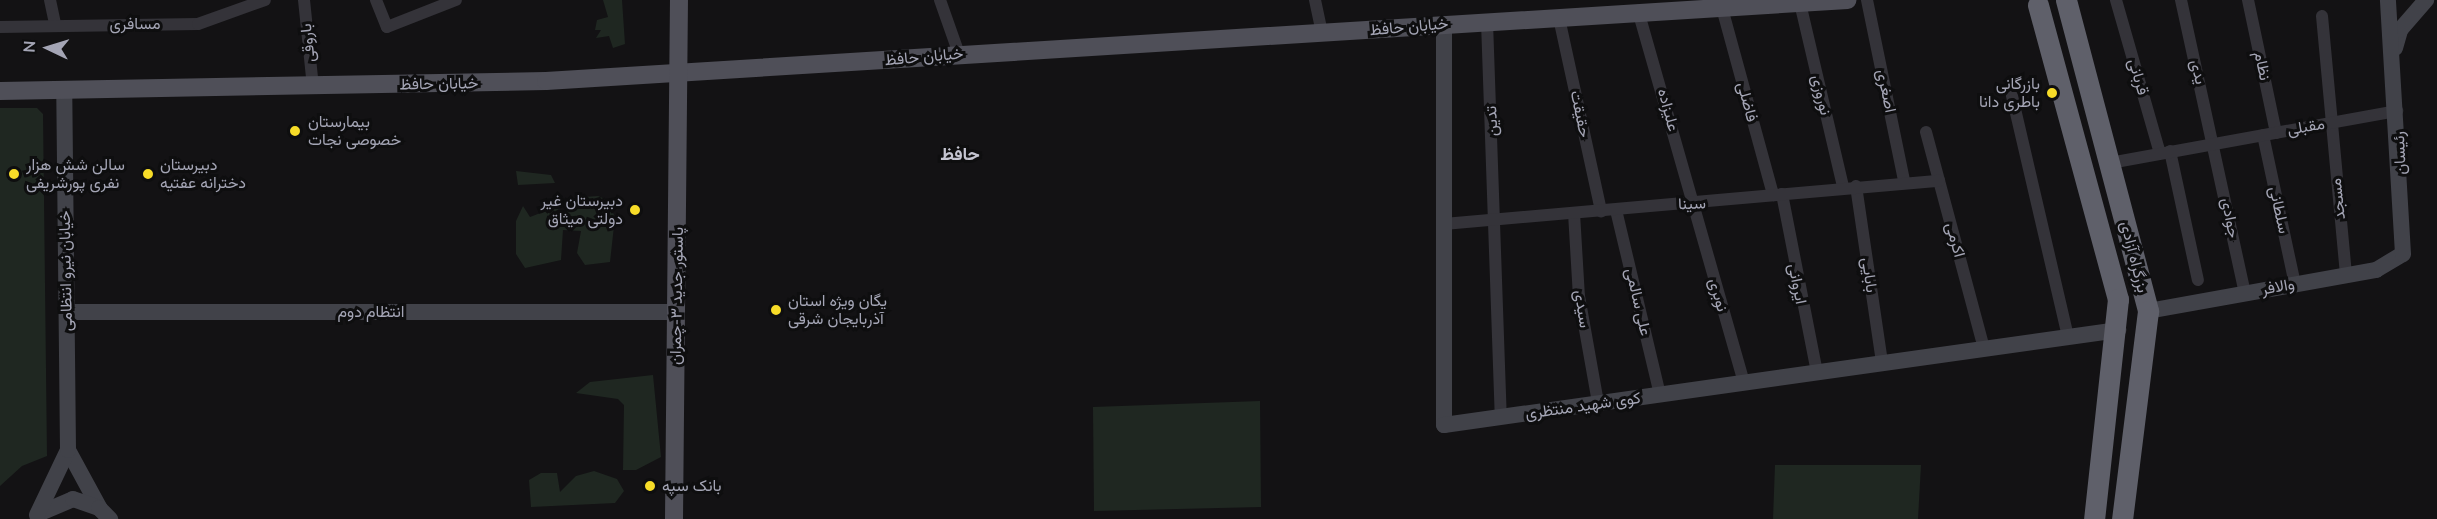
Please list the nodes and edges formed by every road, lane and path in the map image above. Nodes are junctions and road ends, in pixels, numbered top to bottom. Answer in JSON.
{"nodes":[{"id":1,"x":50,"y":0,"type":"edge"},
{"id":2,"x":265,"y":0,"type":"edge"},
{"id":3,"x":304,"y":0,"type":"edge"},
{"id":4,"x":376,"y":0,"type":"edge"},
{"id":5,"x":456,"y":0,"type":"edge"},
{"id":6,"x":679,"y":0,"type":"edge"},
{"id":7,"x":940,"y":0,"type":"edge"},
{"id":8,"x":1314,"y":0,"type":"edge"},
{"id":9,"x":1846,"y":0,"type":"edge"},
{"id":10,"x":1867,"y":0,"type":"edge"},
{"id":11,"x":2060,"y":0,"type":"edge"},
{"id":12,"x":2066,"y":0,"type":"edge"},
{"id":13,"x":2116,"y":0,"type":"edge"},
{"id":14,"x":2181,"y":0,"type":"edge"},
{"id":15,"x":2248,"y":0,"type":"edge"},
{"id":16,"x":2388,"y":0,"type":"edge"},
{"id":17,"x":2426,"y":0,"type":"edge"},
{"id":18,"x":1763,"y":3,"type":"edge"},
{"id":19,"x":1800,"y":3,"type":"junction"},
{"id":20,"x":2034,"y":3,"type":"edge"},
{"id":21,"x":1722,"y":8,"type":"junction"},
{"id":22,"x":1639,"y":14,"type":"junction"},
{"id":23,"x":2322,"y":16,"type":"dead end"},
{"id":24,"x":1559,"y":18,"type":"junction"},
{"id":25,"x":1486,"y":22,"type":"junction"},
{"id":26,"x":55,"y":24,"type":"junction"},
{"id":27,"x":1444,"y":24,"type":"junction"},
{"id":28,"x":0,"y":27,"type":"edge"},
{"id":29,"x":1323,"y":33,"type":"junction"},
{"id":30,"x":2394,"y":52,"type":"junction"},
{"id":31,"x":959,"y":54,"type":"junction"},
{"id":32,"x":681,"y":73,"type":"junction"},
{"id":33,"x":313,"y":87,"type":"junction"},
{"id":34,"x":0,"y":92,"type":"edge"},
{"id":35,"x":64,"y":93,"type":"junction"},
{"id":36,"x":2012,"y":96,"type":"dead end"},
{"id":37,"x":2397,"y":111,"type":"junction"},
{"id":38,"x":2330,"y":123,"type":"junction"},
{"id":39,"x":1926,"y":132,"type":"dead end"},
{"id":40,"x":2276,"y":133,"type":"junction"},
{"id":41,"x":2263,"y":135,"type":"junction"},
{"id":42,"x":2215,"y":144,"type":"junction"},
{"id":43,"x":2165,"y":152,"type":"junction"},
{"id":44,"x":2110,"y":163,"type":"junction"},
{"id":45,"x":1904,"y":181,"type":"junction"},
{"id":46,"x":1939,"y":181,"type":"junction"},
{"id":47,"x":1843,"y":186,"type":"junction"},
{"id":48,"x":1856,"y":186,"type":"junction"},
{"id":49,"x":1778,"y":194,"type":"junction"},
{"id":50,"x":1694,"y":206,"type":"junction"},
{"id":51,"x":1616,"y":210,"type":"junction"},
{"id":52,"x":1601,"y":211,"type":"junction"},
{"id":53,"x":1574,"y":213,"type":"junction"},
{"id":54,"x":1497,"y":220,"type":"junction"},
{"id":55,"x":1444,"y":224,"type":"junction"},
{"id":56,"x":2403,"y":254,"type":"joint"},
{"id":57,"x":2346,"y":275,"type":"junction"},
{"id":58,"x":2198,"y":280,"type":"dead end"},
{"id":59,"x":2295,"y":284,"type":"junction"},
{"id":60,"x":2245,"y":293,"type":"junction"},
{"id":61,"x":2148,"y":311,"type":"junction"},
{"id":62,"x":67,"y":312,"type":"junction"},
{"id":63,"x":676,"y":312,"type":"junction"},
{"id":64,"x":2118,"y":330,"type":"junction"},
{"id":65,"x":2068,"y":337,"type":"junction"},
{"id":66,"x":1984,"y":349,"type":"junction"},
{"id":67,"x":1882,"y":363,"type":"junction"},
{"id":68,"x":1817,"y":372,"type":"junction"},
{"id":69,"x":1744,"y":383,"type":"junction"},
{"id":70,"x":1660,"y":395,"type":"junction"},
{"id":71,"x":1598,"y":403,"type":"junction"},
{"id":72,"x":1501,"y":417,"type":"junction"},
{"id":73,"x":68,"y":450,"type":"junction"},
{"id":74,"x":105,"y":513,"type":"edge"},
{"id":75,"x":36,"y":517,"type":"edge"},
{"id":76,"x":674,"y":519,"type":"edge"},
{"id":77,"x":2094,"y":519,"type":"edge"},
{"id":78,"x":2122,"y":519,"type":"edge"}],
"edges":[{"from":1,"to":26,"type":"street"},
{"from":2,"to":26,"type":"street","name":"مسافری"},
{"from":3,"to":33,"type":"street","name":"باروقی"},
{"from":4,"to":5,"type":"street"},
{"from":6,"to":32,"type":"main road","name":"پاستور جدید ۳-چمران"},
{"from":7,"to":31,"type":"street"},
{"from":8,"to":29,"type":"street"},
{"from":9,"to":19,"type":"main road","name":"خیابان حافظ"},
{"from":10,"to":45,"type":"street","name":"اصغری"},
{"from":11,"to":20,"type":"highway"},
{"from":12,"to":44,"type":"highway","name":"بزرگراه آزادی"},
{"from":13,"to":43,"type":"street","name":"قربانی"},
{"from":14,"to":42,"type":"street","name":"یدی"},
{"from":15,"to":40,"type":"street","name":"نظام"},
{"from":16,"to":30,"type":"street","name":"رئیسان"},
{"from":17,"to":30,"type":"street"},
{"from":18,"to":19,"type":"main road","name":"خیابان حافظ"},
{"from":18,"to":21,"type":"main road","name":"خیابان حافظ"},
{"from":19,"to":47,"type":"street","name":"نوروزی"},
{"from":20,"to":64,"type":"highway","name":"بزرگراه آزادی"},
{"from":21,"to":22,"type":"main road","name":"خیابان حافظ"},
{"from":21,"to":49,"type":"street","name":"فاضلی"},
{"from":22,"to":24,"type":"main road","name":"خیابان حافظ"},
{"from":22,"to":50,"type":"street","name":"علیزاده"},
{"from":23,"to":38,"type":"street","name":"مسجد"},
{"from":24,"to":25,"type":"main road","name":"خیابان حافظ"},
{"from":24,"to":52,"type":"street","name":"حقیقت"},
{"from":25,"to":27,"type":"main road","name":"خیابان حافظ"},
{"from":25,"to":54,"type":"street","name":"تدین"},
{"from":26,"to":28,"type":"street","name":"مسافری"},
{"from":27,"to":29,"type":"main road","name":"خیابان حافظ"},
{"from":27,"to":55,"type":"street","name":"کوی شهید منتظری"},
{"from":29,"to":31,"type":"main road","name":"خیابان حافظ"},
{"from":30,"to":37,"type":"street","name":"رئیسان"},
{"from":31,"to":32,"type":"main road","name":"خیابان حافظ"},
{"from":32,"to":33,"type":"main road","name":"خیابان حافظ"},
{"from":32,"to":63,"type":"main road","name":"پاستور جدید ۳-چمران"},
{"from":33,"to":35,"type":"main road","name":"خیابان حافظ"},
{"from":34,"to":35,"type":"main road","name":"خیابان حافظ"},
{"from":35,"to":62,"type":"street","name":"خیابان نیرو انتظامی"},
{"from":36,"to":65,"type":"street"},
{"from":37,"to":38,"type":"street","name":"مقبلی"},
{"from":37,"to":56,"type":"street","name":"رئیسان"},
{"from":38,"to":40,"type":"street","name":"مقبلی"},
{"from":38,"to":57,"type":"street","name":"مسجد"},
{"from":39,"to":46,"type":"street","name":"اکرمی"},
{"from":40,"to":41,"type":"street","name":"مقبلی"},
{"from":41,"to":42,"type":"street","name":"مقبلی"},
{"from":41,"to":59,"type":"street","name":"سلطانی"},
{"from":42,"to":43,"type":"street","name":"مقبلی"},
{"from":42,"to":60,"type":"street","name":"جوادی"},
{"from":43,"to":44,"type":"street","name":"مقبلی"},
{"from":43,"to":58,"type":"street","name":"قربانی"},
{"from":44,"to":61,"type":"highway","name":"بزرگراه آزادی"},
{"from":45,"to":46,"type":"street","name":"سینا"},
{"from":45,"to":48,"type":"street","name":"سینا"},
{"from":46,"to":66,"type":"street","name":"اکرمی"},
{"from":47,"to":48,"type":"street","name":"سینا"},
{"from":47,"to":49,"type":"street","name":"سینا"},
{"from":48,"to":67,"type":"street","name":"بابایی"},
{"from":49,"to":50,"type":"street","name":"سینا"},
{"from":49,"to":68,"type":"street","name":"ایروانی"},
{"from":50,"to":51,"type":"street","name":"سینا"},
{"from":50,"to":69,"type":"street","name":"نوبری"},
{"from":51,"to":52,"type":"street","name":"سینا"},
{"from":51,"to":70,"type":"street","name":"علی سالمی"},
{"from":52,"to":53,"type":"street","name":"سینا"},
{"from":53,"to":54,"type":"street","name":"سینا"},
{"from":53,"to":71,"type":"street","name":"سیدی"},
{"from":54,"to":55,"type":"street","name":"سینا"},
{"from":54,"to":72,"type":"street"},
{"from":55,"to":72,"type":"street","name":"کوی شهید منتظری"},
{"from":56,"to":57,"type":"street","name":"والافر"},
{"from":57,"to":59,"type":"street","name":"والافر"},
{"from":59,"to":60,"type":"street","name":"والافر"},
{"from":60,"to":61,"type":"street","name":"والافر"},
{"from":61,"to":78,"type":"highway","name":"بزرگراه آزادی"},
{"from":62,"to":63,"type":"street","name":"انتظام دوم"},
{"from":62,"to":73,"type":"street","name":"خیابان نیرو انتظامی"},
{"from":63,"to":76,"type":"main road","name":"پاستور جدید ۳-چمران"},
{"from":64,"to":65,"type":"street","name":"کوی شهید منتظری"},
{"from":64,"to":77,"type":"highway","name":"بزرگراه آزادی"},
{"from":65,"to":66,"type":"street","name":"کوی شهید منتظری"},
{"from":66,"to":67,"type":"street","name":"کوی شهید منتظری"},
{"from":67,"to":68,"type":"street","name":"کوی شهید منتظری"},
{"from":68,"to":69,"type":"street","name":"کوی شهید منتظری"},
{"from":69,"to":70,"type":"street","name":"کوی شهید منتظری"},
{"from":70,"to":71,"type":"street","name":"کوی شهید منتظری"},
{"from":71,"to":72,"type":"street","name":"کوی شهید منتظری"},
{"from":73,"to":74,"type":"street","name":"خیابان نیرو انتظامی"},
{"from":73,"to":75,"type":"street","name":"خیابان نیرو انتظامی"},
{"from":74,"to":75,"type":"street"}]}
